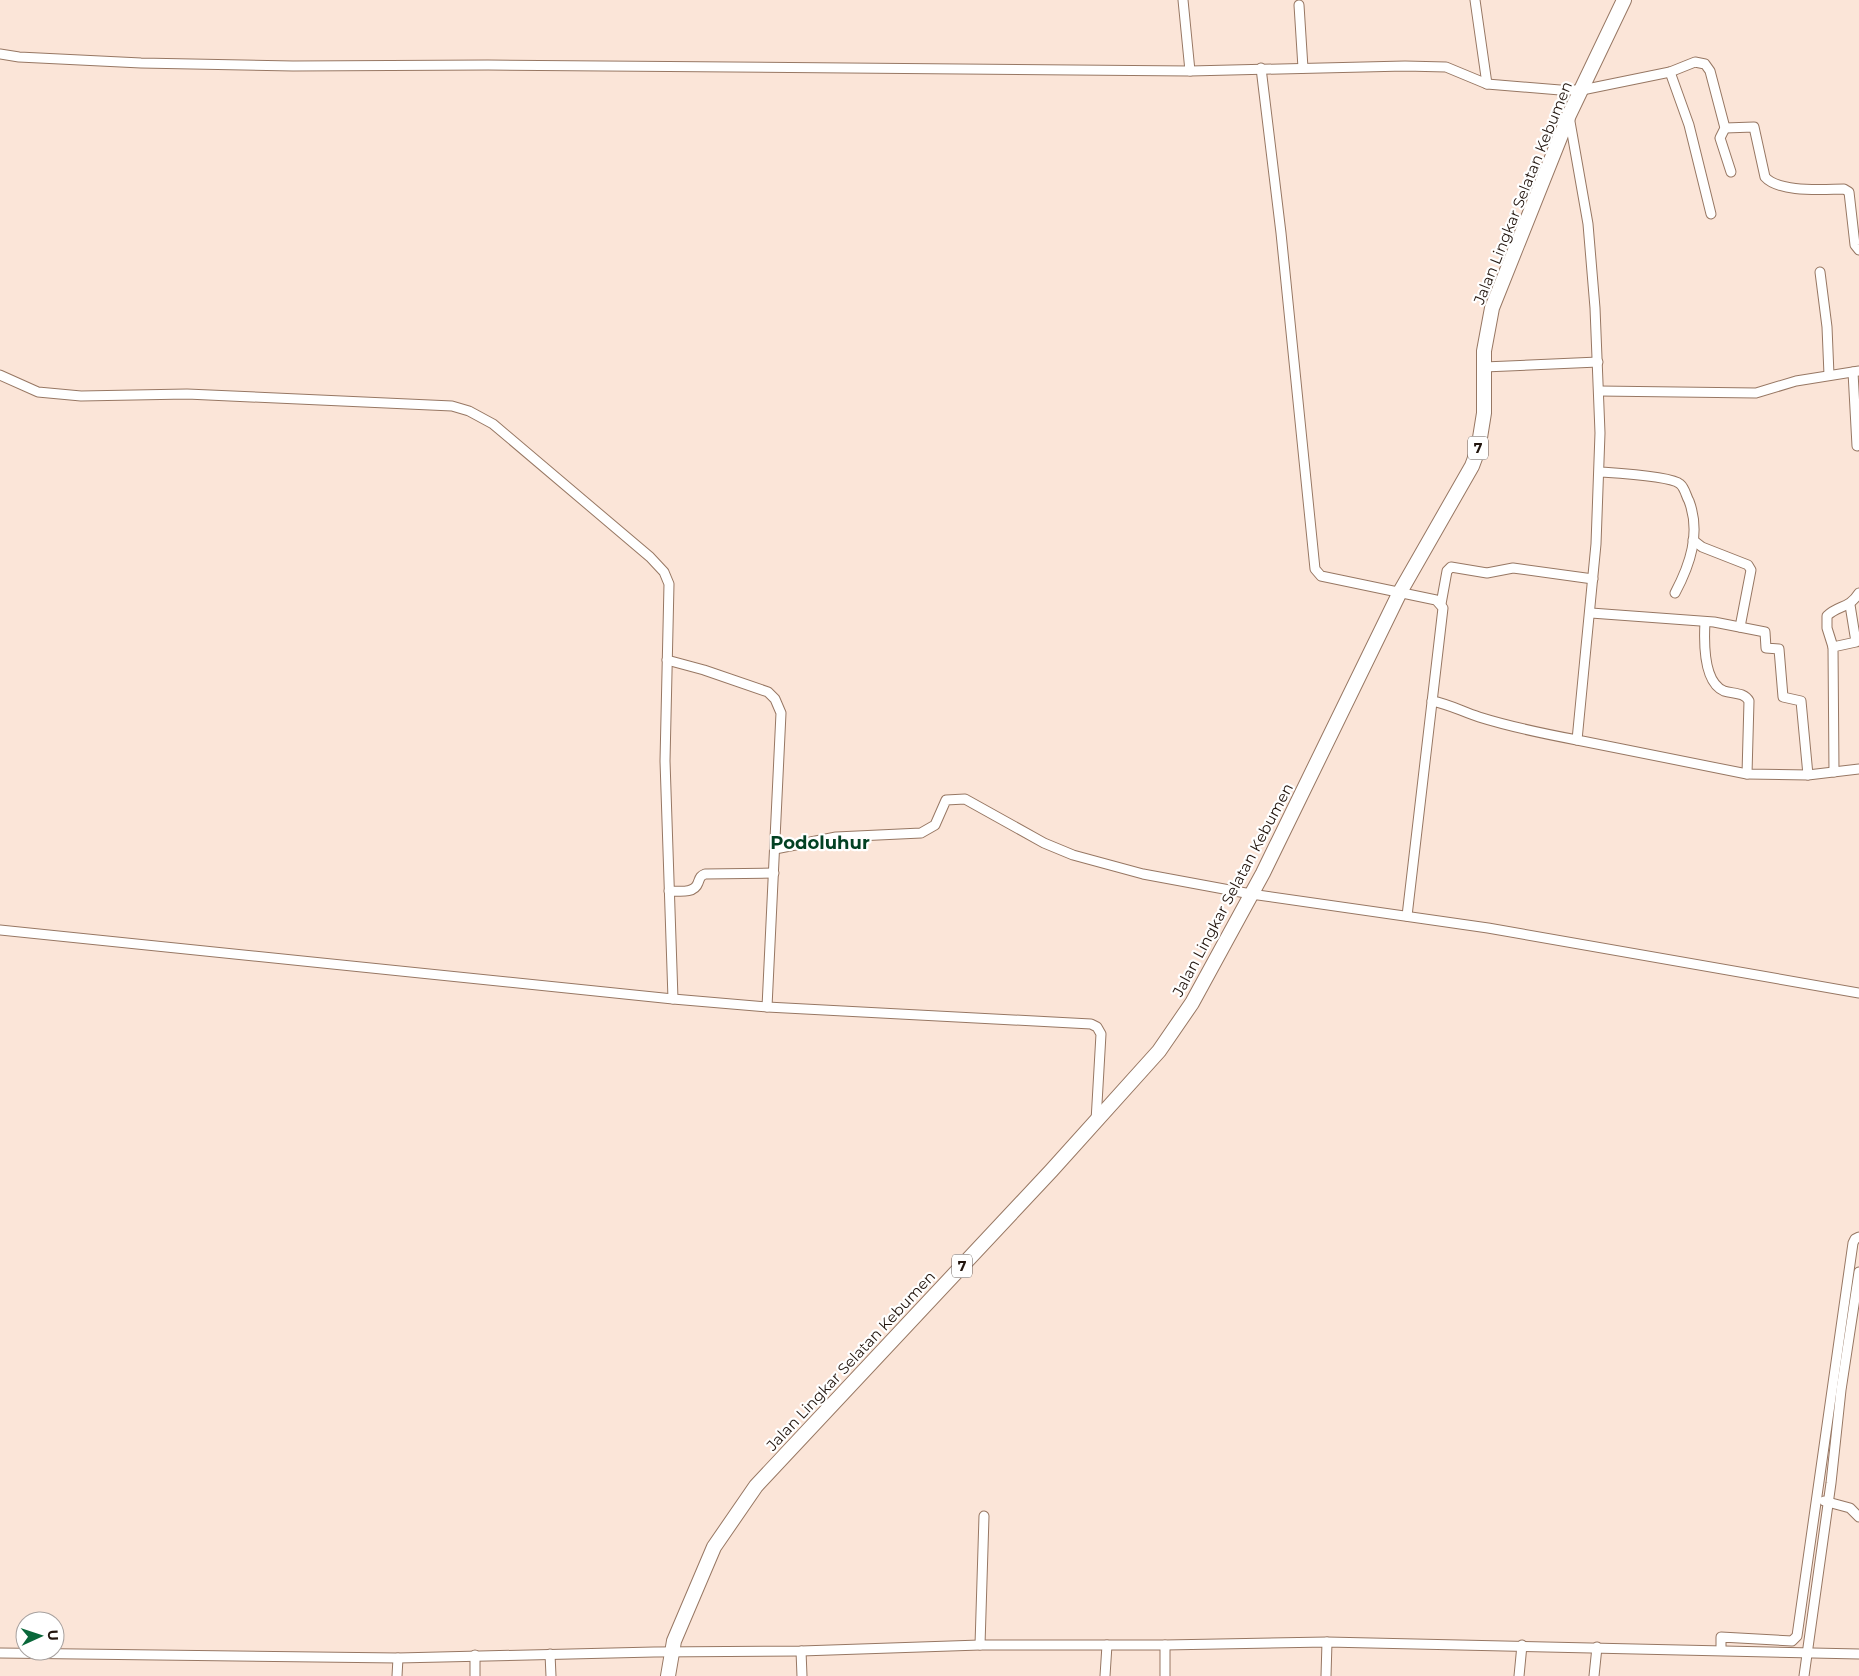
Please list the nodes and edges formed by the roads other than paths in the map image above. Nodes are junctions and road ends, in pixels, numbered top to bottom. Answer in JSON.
{"nodes":[{"id":1,"x":1183,"y":0,"type":"edge"},
{"id":2,"x":1475,"y":0,"type":"edge"},
{"id":3,"x":1624,"y":0,"type":"edge"},
{"id":4,"x":1299,"y":5,"type":"dead end"},
{"id":5,"x":0,"y":54,"type":"edge"},
{"id":6,"x":1261,"y":68,"type":"junction"},
{"id":7,"x":1303,"y":68,"type":"junction"},
{"id":8,"x":1190,"y":71,"type":"junction"},
{"id":9,"x":1670,"y":72,"type":"junction"},
{"id":10,"x":1487,"y":84,"type":"junction"},
{"id":11,"x":1582,"y":90,"type":"junction"},
{"id":12,"x":1569,"y":115,"type":"junction"},
{"id":13,"x":1725,"y":128,"type":"junction"},
{"id":14,"x":1731,"y":172,"type":"dead end"},
{"id":15,"x":1711,"y":214,"type":"dead end"},
{"id":16,"x":1859,"y":250,"type":"edge"},
{"id":17,"x":1820,"y":272,"type":"dead end"},
{"id":18,"x":1598,"y":362,"type":"junction"},
{"id":19,"x":1484,"y":367,"type":"junction"},
{"id":20,"x":1856,"y":371,"type":"edge"},
{"id":21,"x":0,"y":375,"type":"edge"},
{"id":22,"x":1830,"y":375,"type":"junction"},
{"id":23,"x":1599,"y":391,"type":"junction"},
{"id":24,"x":1857,"y":446,"type":"dead end"},
{"id":25,"x":1600,"y":472,"type":"junction"},
{"id":26,"x":1693,"y":540,"type":"junction"},
{"id":27,"x":1593,"y":579,"type":"junction"},
{"id":28,"x":1400,"y":592,"type":"junction"},
{"id":29,"x":1675,"y":593,"type":"dead end"},
{"id":30,"x":1859,"y":593,"type":"edge"},
{"id":31,"x":1441,"y":604,"type":"junction"},
{"id":32,"x":1850,"y":605,"type":"junction"},
{"id":33,"x":1591,"y":612,"type":"junction"},
{"id":34,"x":1705,"y":622,"type":"junction"},
{"id":35,"x":1740,"y":627,"type":"junction"},
{"id":36,"x":1833,"y":648,"type":"junction"},
{"id":37,"x":667,"y":660,"type":"junction"},
{"id":38,"x":1432,"y":701,"type":"junction"},
{"id":39,"x":1577,"y":740,"type":"junction"},
{"id":40,"x":1859,"y":769,"type":"edge"},
{"id":41,"x":1834,"y":772,"type":"junction"},
{"id":42,"x":1747,"y":774,"type":"junction"},
{"id":43,"x":1808,"y":775,"type":"junction"},
{"id":44,"x":776,"y":849,"type":"junction"},
{"id":45,"x":774,"y":873,"type":"junction"},
{"id":46,"x":669,"y":890,"type":"junction"},
{"id":47,"x":1252,"y":893,"type":"junction"},
{"id":48,"x":1408,"y":911,"type":"junction"},
{"id":49,"x":0,"y":930,"type":"edge"},
{"id":50,"x":1859,"y":993,"type":"edge"},
{"id":51,"x":673,"y":999,"type":"junction"},
{"id":52,"x":766,"y":1007,"type":"junction"},
{"id":53,"x":1096,"y":1122,"type":"junction"},
{"id":54,"x":1859,"y":1237,"type":"edge"},
{"id":55,"x":1859,"y":1272,"type":"edge"},
{"id":56,"x":1823,"y":1501,"type":"junction"},
{"id":57,"x":984,"y":1516,"type":"dead end"},
{"id":58,"x":1859,"y":1517,"type":"edge"},
{"id":59,"x":1327,"y":1642,"type":"junction"},
{"id":60,"x":980,"y":1645,"type":"junction"},
{"id":61,"x":1106,"y":1645,"type":"junction"},
{"id":62,"x":1165,"y":1645,"type":"junction"},
{"id":63,"x":1522,"y":1645,"type":"junction"},
{"id":64,"x":1721,"y":1645,"type":"junction"},
{"id":65,"x":673,"y":1646,"type":"junction"},
{"id":66,"x":1597,"y":1647,"type":"junction"},
{"id":67,"x":801,"y":1651,"type":"junction"},
{"id":68,"x":1808,"y":1652,"type":"junction"},
{"id":69,"x":0,"y":1653,"type":"edge"},
{"id":70,"x":550,"y":1654,"type":"junction"},
{"id":71,"x":1859,"y":1654,"type":"edge"},
{"id":72,"x":475,"y":1655,"type":"junction"},
{"id":73,"x":398,"y":1658,"type":"junction"},
{"id":74,"x":397,"y":1676,"type":"edge"},
{"id":75,"x":475,"y":1676,"type":"edge"},
{"id":76,"x":551,"y":1676,"type":"edge"},
{"id":77,"x":668,"y":1676,"type":"edge"},
{"id":78,"x":802,"y":1676,"type":"edge"},
{"id":79,"x":1105,"y":1676,"type":"edge"},
{"id":80,"x":1165,"y":1676,"type":"edge"},
{"id":81,"x":1326,"y":1676,"type":"edge"},
{"id":82,"x":1519,"y":1676,"type":"edge"},
{"id":83,"x":1594,"y":1676,"type":"edge"},
{"id":84,"x":1804,"y":1676,"type":"edge"}],
"edges":[{"from":1,"to":8,"type":"street"},
{"from":2,"to":10,"type":"street"},
{"from":3,"to":11,"type":"highway","name":"Jalan Lingkar Selatan Kebumen","number":"7"},
{"from":4,"to":7,"type":"street"},
{"from":5,"to":8,"type":"street"},
{"from":6,"to":7,"type":"street"},
{"from":6,"to":8,"type":"street"},
{"from":6,"to":28,"type":"street"},
{"from":7,"to":10,"type":"street"},
{"from":9,"to":11,"type":"street"},
{"from":9,"to":13,"type":"street"},
{"from":9,"to":15,"type":"street"},
{"from":10,"to":11,"type":"street"},
{"from":11,"to":12,"type":"highway","name":"Jalan Lingkar Selatan Kebumen","number":"7"},
{"from":12,"to":18,"type":"street"},
{"from":12,"to":19,"type":"highway","name":"Jalan Lingkar Selatan Kebumen","number":"7"},
{"from":13,"to":14,"type":"street"},
{"from":13,"to":16,"type":"street"},
{"from":17,"to":22,"type":"street"},
{"from":18,"to":19,"type":"street"},
{"from":18,"to":23,"type":"street"},
{"from":19,"to":28,"type":"highway","name":"Jalan Lingkar Selatan Kebumen","number":"7"},
{"from":20,"to":22,"type":"street"},
{"from":20,"to":24,"type":"street"},
{"from":21,"to":37,"type":"street"},
{"from":22,"to":23,"type":"street"},
{"from":23,"to":25,"type":"street"},
{"from":25,"to":26,"type":"street"},
{"from":25,"to":27,"type":"street"},
{"from":26,"to":29,"type":"street"},
{"from":26,"to":35,"type":"street"},
{"from":27,"to":31,"type":"street"},
{"from":27,"to":33,"type":"street"},
{"from":28,"to":31,"type":"street"},
{"from":28,"to":47,"type":"highway","name":"Jalan Lingkar Selatan Kebumen","number":"7"},
{"from":30,"to":32,"type":"street"},
{"from":31,"to":38,"type":"street"},
{"from":32,"to":36,"type":"street"},
{"from":32,"to":36,"type":"street"},
{"from":33,"to":34,"type":"street"},
{"from":33,"to":39,"type":"street"},
{"from":34,"to":35,"type":"street"},
{"from":34,"to":42,"type":"street"},
{"from":35,"to":43,"type":"street"},
{"from":36,"to":41,"type":"street"},
{"from":37,"to":44,"type":"street"},
{"from":37,"to":46,"type":"street"},
{"from":38,"to":39,"type":"street"},
{"from":38,"to":48,"type":"street"},
{"from":39,"to":42,"type":"street"},
{"from":40,"to":41,"type":"street"},
{"from":41,"to":43,"type":"street"},
{"from":42,"to":43,"type":"street"},
{"from":44,"to":45,"type":"street"},
{"from":44,"to":47,"type":"street"},
{"from":45,"to":46,"type":"street"},
{"from":45,"to":52,"type":"street"},
{"from":46,"to":51,"type":"street"},
{"from":47,"to":48,"type":"street"},
{"from":47,"to":53,"type":"highway","name":"Jalan Lingkar Selatan Kebumen","number":"7"},
{"from":48,"to":50,"type":"street"},
{"from":49,"to":51,"type":"street"},
{"from":51,"to":52,"type":"street"},
{"from":52,"to":53,"type":"street"},
{"from":53,"to":65,"type":"highway","name":"Jalan Lingkar Selatan Kebumen","number":"7"},
{"from":54,"to":56,"type":"street"},
{"from":55,"to":56,"type":"street"},
{"from":56,"to":58,"type":"street"},
{"from":56,"to":64,"type":"street"},
{"from":56,"to":68,"type":"street"},
{"from":57,"to":60,"type":"street"},
{"from":59,"to":62,"type":"street"},
{"from":59,"to":63,"type":"street"},
{"from":59,"to":81,"type":"street"},
{"from":60,"to":61,"type":"street"},
{"from":60,"to":67,"type":"street"},
{"from":61,"to":62,"type":"street"},
{"from":61,"to":79,"type":"street"},
{"from":62,"to":80,"type":"street"},
{"from":63,"to":66,"type":"street"},
{"from":63,"to":82,"type":"street"},
{"from":64,"to":66,"type":"street"},
{"from":64,"to":68,"type":"street"},
{"from":65,"to":67,"type":"street"},
{"from":65,"to":70,"type":"street"},
{"from":65,"to":77,"type":"highway","name":"Jalan Lingkar Selatan Kebumen","number":"7"},
{"from":66,"to":83,"type":"street"},
{"from":67,"to":78,"type":"street"},
{"from":68,"to":71,"type":"street"},
{"from":68,"to":84,"type":"street"},
{"from":69,"to":73,"type":"street"},
{"from":70,"to":72,"type":"street"},
{"from":70,"to":76,"type":"street"},
{"from":72,"to":73,"type":"street"},
{"from":72,"to":75,"type":"street"},
{"from":73,"to":74,"type":"street"}]}
